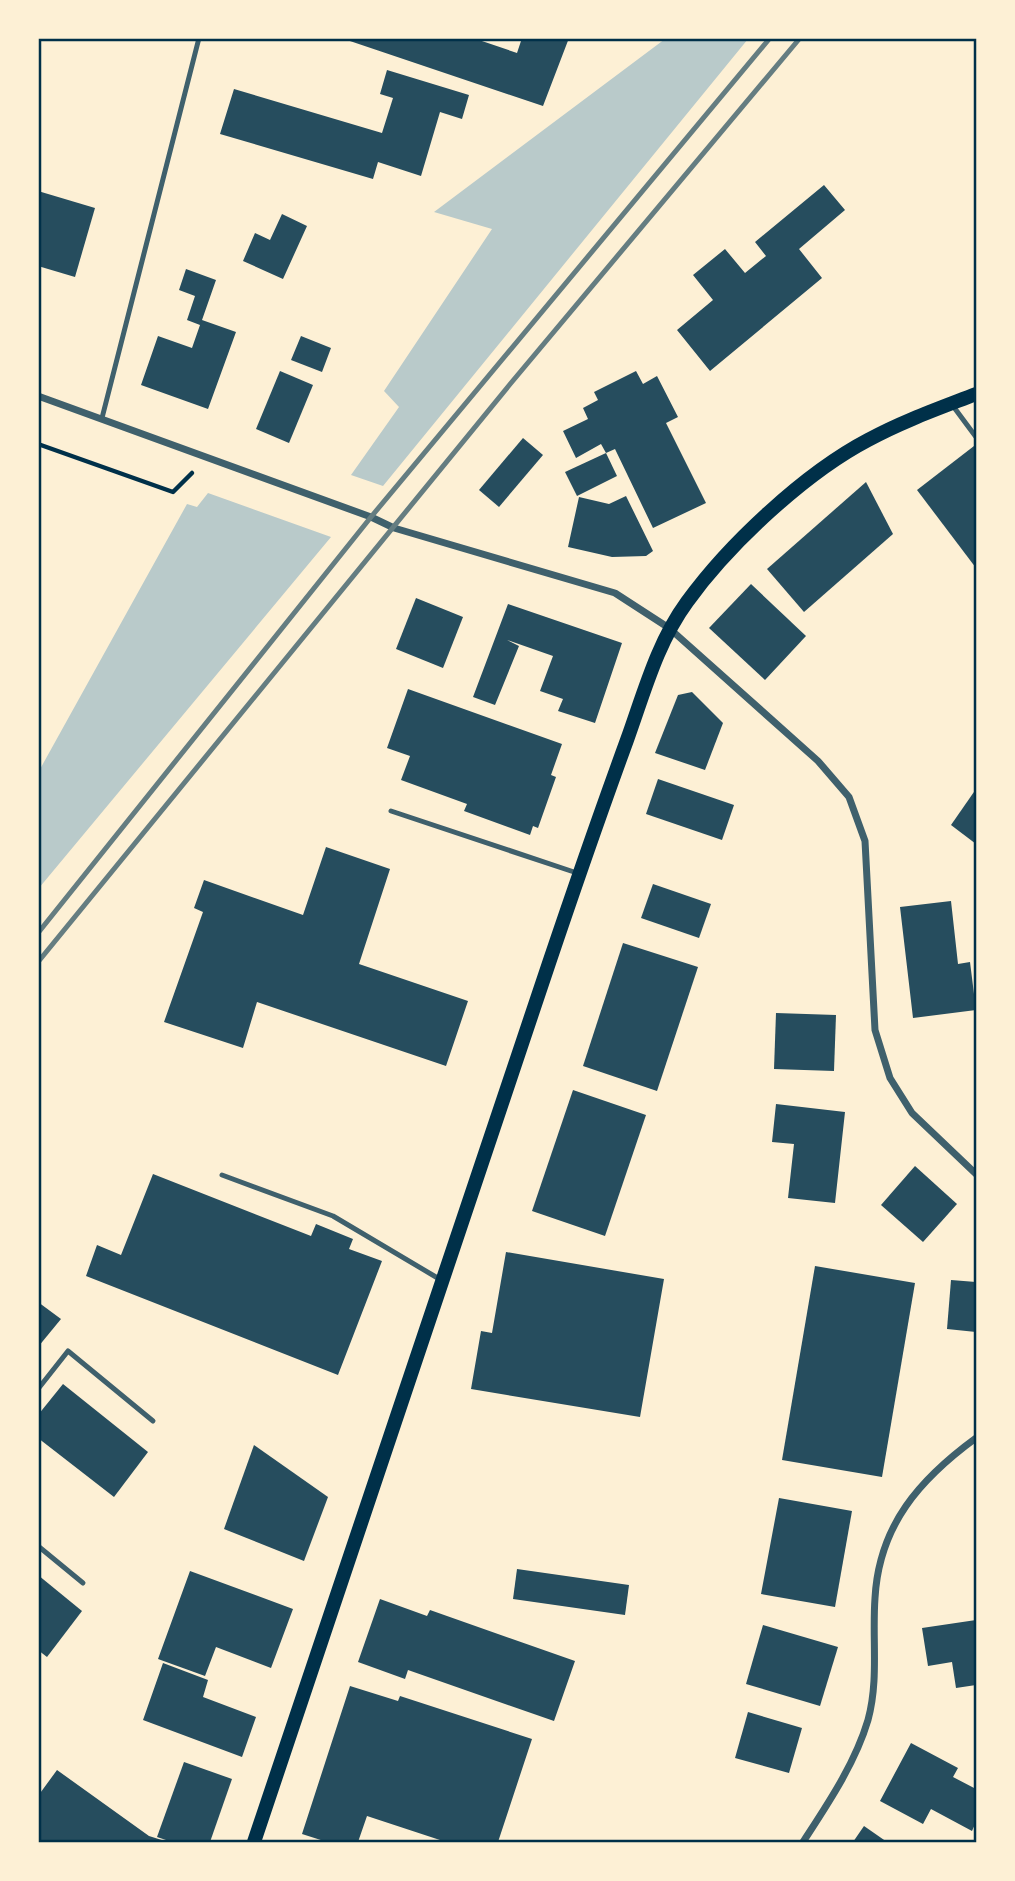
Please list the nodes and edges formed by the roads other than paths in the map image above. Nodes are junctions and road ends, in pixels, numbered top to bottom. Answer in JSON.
{"nodes":[{"id":1,"x":199,"y":38,"type":"edge"},
{"id":2,"x":976,"y":394,"type":"edge"},
{"id":3,"x":38,"y":396,"type":"edge"},
{"id":4,"x":951,"y":404,"type":"junction"},
{"id":5,"x":102,"y":418,"type":"junction"},
{"id":6,"x":976,"y":437,"type":"edge"},
{"id":7,"x":669,"y":628,"type":"junction"},
{"id":8,"x":391,"y":811,"type":"dead end"},
{"id":9,"x":580,"y":873,"type":"junction"},
{"id":10,"x":976,"y":1174,"type":"edge"},
{"id":11,"x":222,"y":1175,"type":"dead end"},
{"id":12,"x":441,"y":1280,"type":"junction"},
{"id":13,"x":38,"y":1389,"type":"edge"},
{"id":14,"x":153,"y":1421,"type":"dead end"},
{"id":15,"x":976,"y":1438,"type":"edge"},
{"id":16,"x":38,"y":1546,"type":"edge"},
{"id":17,"x":83,"y":1583,"type":"dead end"},
{"id":18,"x":256,"y":1841,"type":"edge"},
{"id":19,"x":803,"y":1843,"type":"edge"}],
"edges":[{"from":1,"to":5,"type":"lane"},
{"from":2,"to":4,"type":"main road"},
{"from":3,"to":5,"type":"street"},
{"from":4,"to":6,"type":"lane"},
{"from":4,"to":7,"type":"main road"},
{"from":5,"to":7,"type":"street"},
{"from":7,"to":9,"type":"main road"},
{"from":7,"to":10,"type":"street"},
{"from":8,"to":9,"type":"lane"},
{"from":9,"to":12,"type":"main road"},
{"from":11,"to":12,"type":"lane"},
{"from":12,"to":18,"type":"main road"},
{"from":13,"to":14,"type":"lane"},
{"from":15,"to":19,"type":"street"},
{"from":16,"to":17,"type":"lane"}]}
